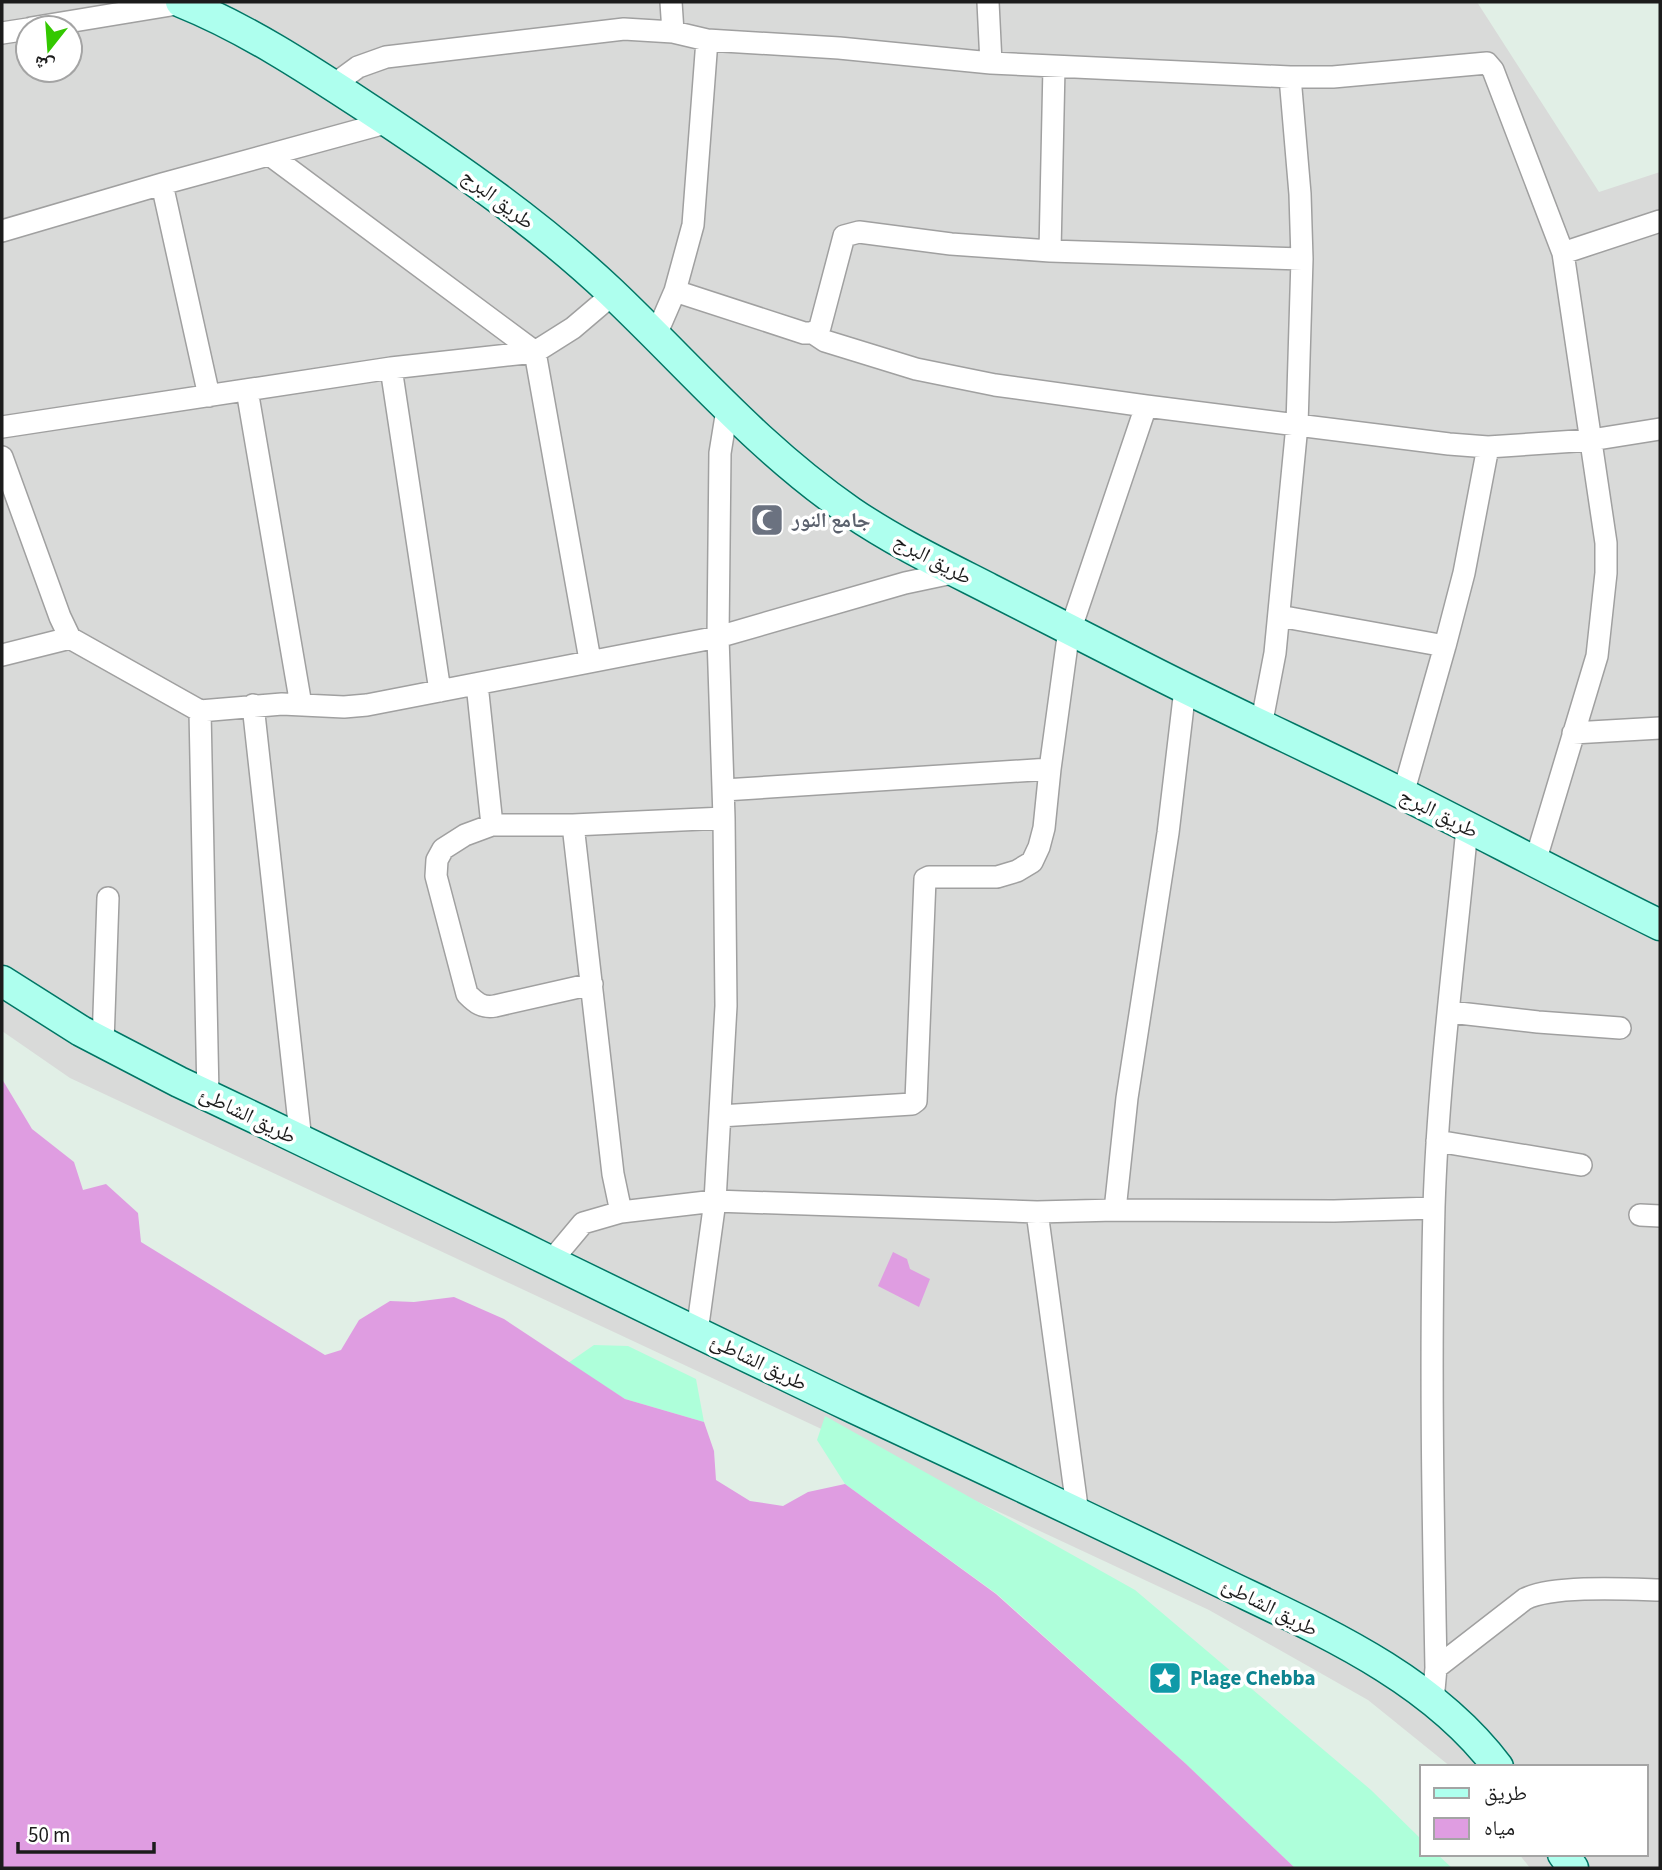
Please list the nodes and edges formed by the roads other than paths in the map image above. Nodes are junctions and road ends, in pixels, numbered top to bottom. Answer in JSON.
{"nodes":[{"id":1,"x":182,"y":2,"type":"edge"},
{"id":2,"x":671,"y":2,"type":"edge"},
{"id":3,"x":988,"y":2,"type":"edge"},
{"id":4,"x":84,"y":19,"type":"edge"},
{"id":5,"x":673,"y":32,"type":"junction"},
{"id":6,"x":707,"y":40,"type":"junction"},
{"id":7,"x":991,"y":63,"type":"junction"},
{"id":8,"x":1054,"y":67,"type":"junction"},
{"id":9,"x":1290,"y":77,"type":"junction"},
{"id":10,"x":332,"y":86,"type":"junction"},
{"id":11,"x":389,"y":122,"type":"junction"},
{"id":12,"x":270,"y":155,"type":"junction"},
{"id":13,"x":162,"y":184,"type":"junction"},
{"id":14,"x":1660,"y":220,"type":"edge"},
{"id":15,"x":2,"y":231,"type":"edge"},
{"id":16,"x":1050,"y":251,"type":"junction"},
{"id":17,"x":1563,"y":253,"type":"junction"},
{"id":18,"x":1302,"y":259,"type":"junction"},
{"id":19,"x":675,"y":291,"type":"junction"},
{"id":20,"x":613,"y":294,"type":"junction"},
{"id":21,"x":813,"y":332,"type":"junction"},
{"id":22,"x":655,"y":337,"type":"junction"},
{"id":23,"x":535,"y":352,"type":"junction"},
{"id":24,"x":391,"y":368,"type":"junction"},
{"id":25,"x":247,"y":390,"type":"junction"},
{"id":26,"x":209,"y":396,"type":"junction"},
{"id":27,"x":1146,"y":406,"type":"junction"},
{"id":28,"x":727,"y":410,"type":"junction"},
{"id":29,"x":1297,"y":425,"type":"junction"},
{"id":30,"x":2,"y":427,"type":"edge"},
{"id":31,"x":1660,"y":429,"type":"edge"},
{"id":32,"x":1591,"y":440,"type":"junction"},
{"id":33,"x":1488,"y":447,"type":"junction"},
{"id":34,"x":2,"y":457,"type":"edge"},
{"id":35,"x":957,"y":572,"type":"junction"},
{"id":36,"x":1279,"y":616,"type":"junction"},
{"id":37,"x":1070,"y":630,"type":"junction"},
{"id":38,"x":718,"y":637,"type":"junction"},
{"id":39,"x":70,"y":638,"type":"junction"},
{"id":40,"x":1445,"y":646,"type":"junction"},
{"id":41,"x":2,"y":655,"type":"edge"},
{"id":42,"x":590,"y":660,"type":"junction"},
{"id":43,"x":477,"y":684,"type":"junction"},
{"id":44,"x":1185,"y":690,"type":"junction"},
{"id":45,"x":440,"y":691,"type":"junction"},
{"id":46,"x":253,"y":705,"type":"junction"},
{"id":47,"x":301,"y":705,"type":"junction"},
{"id":48,"x":200,"y":711,"type":"junction"},
{"id":49,"x":1261,"y":726,"type":"junction"},
{"id":50,"x":1660,"y":728,"type":"edge"},
{"id":51,"x":1573,"y":733,"type":"junction"},
{"id":52,"x":1050,"y":769,"type":"junction"},
{"id":53,"x":724,"y":790,"type":"junction"},
{"id":54,"x":1403,"y":794,"type":"junction"},
{"id":55,"x":724,"y":818,"type":"junction"},
{"id":56,"x":492,"y":825,"type":"junction"},
{"id":57,"x":573,"y":825,"type":"junction"},
{"id":58,"x":1466,"y":828,"type":"junction"},
{"id":59,"x":1535,"y":862,"type":"junction"},
{"id":60,"x":108,"y":898,"type":"dead end"},
{"id":61,"x":1660,"y":925,"type":"edge"},
{"id":62,"x":2,"y":981,"type":"edge"},
{"id":63,"x":592,"y":984,"type":"junction"},
{"id":64,"x":1450,"y":1012,"type":"junction"},
{"id":65,"x":1620,"y":1028,"type":"dead end"},
{"id":66,"x":103,"y":1043,"type":"junction"},
{"id":67,"x":208,"y":1096,"type":"junction"},
{"id":68,"x":720,"y":1116,"type":"junction"},
{"id":69,"x":301,"y":1141,"type":"junction"},
{"id":70,"x":1437,"y":1141,"type":"junction"},
{"id":71,"x":1581,"y":1165,"type":"dead end"},
{"id":72,"x":715,"y":1201,"type":"junction"},
{"id":73,"x":1434,"y":1208,"type":"junction"},
{"id":74,"x":1115,"y":1210,"type":"junction"},
{"id":75,"x":621,"y":1212,"type":"junction"},
{"id":76,"x":1037,"y":1212,"type":"junction"},
{"id":77,"x":552,"y":1260,"type":"junction"},
{"id":78,"x":697,"y":1332,"type":"junction"},
{"id":79,"x":1078,"y":1514,"type":"junction"},
{"id":80,"x":1660,"y":1590,"type":"edge"},
{"id":81,"x":1436,"y":1668,"type":"junction"},
{"id":82,"x":1433,"y":1701,"type":"junction"},
{"id":83,"x":1496,"y":1765,"type":"edge"}],
"edges":[{"from":1,"to":4,"type":"street"},
{"from":1,"to":10,"type":"street","name":"طريق البرج"},
{"from":2,"to":5,"type":"street"},
{"from":3,"to":7,"type":"street"},
{"from":5,"to":6,"type":"street"},
{"from":5,"to":10,"type":"street"},
{"from":6,"to":7,"type":"street"},
{"from":6,"to":19,"type":"street"},
{"from":7,"to":8,"type":"street"},
{"from":8,"to":9,"type":"street"},
{"from":8,"to":16,"type":"street"},
{"from":9,"to":17,"type":"street"},
{"from":9,"to":18,"type":"street"},
{"from":10,"to":11,"type":"street","name":"طريق البرج"},
{"from":11,"to":12,"type":"street"},
{"from":11,"to":20,"type":"street","name":"طريق البرج"},
{"from":12,"to":13,"type":"street"},
{"from":12,"to":23,"type":"street"},
{"from":13,"to":15,"type":"street"},
{"from":13,"to":26,"type":"street"},
{"from":14,"to":17,"type":"street"},
{"from":16,"to":18,"type":"street"},
{"from":16,"to":21,"type":"street"},
{"from":17,"to":32,"type":"street"},
{"from":18,"to":29,"type":"street"},
{"from":19,"to":21,"type":"street"},
{"from":19,"to":22,"type":"street"},
{"from":20,"to":22,"type":"street","name":"طريق البرج"},
{"from":20,"to":23,"type":"street"},
{"from":21,"to":27,"type":"street"},
{"from":22,"to":28,"type":"street","name":"طريق البرج"},
{"from":23,"to":24,"type":"street"},
{"from":23,"to":42,"type":"street"},
{"from":24,"to":25,"type":"street"},
{"from":24,"to":45,"type":"street"},
{"from":25,"to":26,"type":"street"},
{"from":25,"to":47,"type":"street"},
{"from":26,"to":30,"type":"street"},
{"from":27,"to":29,"type":"street"},
{"from":27,"to":37,"type":"street"},
{"from":28,"to":35,"type":"street","name":"طريق البرج"},
{"from":28,"to":38,"type":"street"},
{"from":29,"to":33,"type":"street"},
{"from":29,"to":36,"type":"street"},
{"from":31,"to":32,"type":"street"},
{"from":32,"to":33,"type":"street"},
{"from":32,"to":51,"type":"street"},
{"from":33,"to":40,"type":"street"},
{"from":34,"to":39,"type":"street"},
{"from":35,"to":37,"type":"street","name":"طريق البرج"},
{"from":35,"to":38,"type":"street"},
{"from":36,"to":40,"type":"street"},
{"from":36,"to":49,"type":"street"},
{"from":37,"to":44,"type":"street","name":"طريق البرج"},
{"from":37,"to":52,"type":"street"},
{"from":38,"to":42,"type":"street"},
{"from":38,"to":53,"type":"street"},
{"from":39,"to":41,"type":"street"},
{"from":39,"to":48,"type":"street"},
{"from":40,"to":54,"type":"street"},
{"from":42,"to":43,"type":"street"},
{"from":43,"to":45,"type":"street"},
{"from":43,"to":56,"type":"street"},
{"from":44,"to":49,"type":"street","name":"طريق البرج"},
{"from":44,"to":74,"type":"street"},
{"from":45,"to":47,"type":"street"},
{"from":46,"to":47,"type":"street"},
{"from":46,"to":48,"type":"street"},
{"from":46,"to":69,"type":"street"},
{"from":48,"to":67,"type":"street"},
{"from":49,"to":54,"type":"street","name":"طريق البرج"},
{"from":50,"to":51,"type":"street"},
{"from":51,"to":59,"type":"street"},
{"from":52,"to":53,"type":"street"},
{"from":52,"to":68,"type":"street"},
{"from":53,"to":55,"type":"street"},
{"from":54,"to":58,"type":"street","name":"طريق البرج"},
{"from":55,"to":57,"type":"street"},
{"from":55,"to":68,"type":"street"},
{"from":56,"to":57,"type":"street"},
{"from":56,"to":63,"type":"street"},
{"from":57,"to":63,"type":"street"},
{"from":58,"to":59,"type":"street","name":"طريق البرج"},
{"from":58,"to":64,"type":"street"},
{"from":59,"to":61,"type":"street","name":"طريق البرج"},
{"from":60,"to":66,"type":"street"},
{"from":62,"to":66,"type":"street","name":"طريق الشاطئ"},
{"from":63,"to":75,"type":"street"},
{"from":64,"to":65,"type":"street"},
{"from":64,"to":70,"type":"street"},
{"from":66,"to":67,"type":"street","name":"طريق الشاطئ"},
{"from":67,"to":69,"type":"street","name":"طريق الشاطئ"},
{"from":68,"to":72,"type":"street"},
{"from":69,"to":77,"type":"street","name":"طريق الشاطئ"},
{"from":70,"to":71,"type":"street"},
{"from":70,"to":73,"type":"street"},
{"from":72,"to":75,"type":"street"},
{"from":72,"to":76,"type":"street"},
{"from":72,"to":78,"type":"street"},
{"from":73,"to":74,"type":"street"},
{"from":73,"to":81,"type":"street"},
{"from":74,"to":76,"type":"street"},
{"from":75,"to":77,"type":"street"},
{"from":76,"to":79,"type":"street"},
{"from":77,"to":78,"type":"street","name":"طريق الشاطئ"},
{"from":78,"to":79,"type":"street","name":"طريق الشاطئ"},
{"from":79,"to":82,"type":"street","name":"طريق الشاطئ"},
{"from":80,"to":81,"type":"street"},
{"from":81,"to":82,"type":"street"},
{"from":82,"to":83,"type":"street","name":"طريق الشاطئ"}]}
